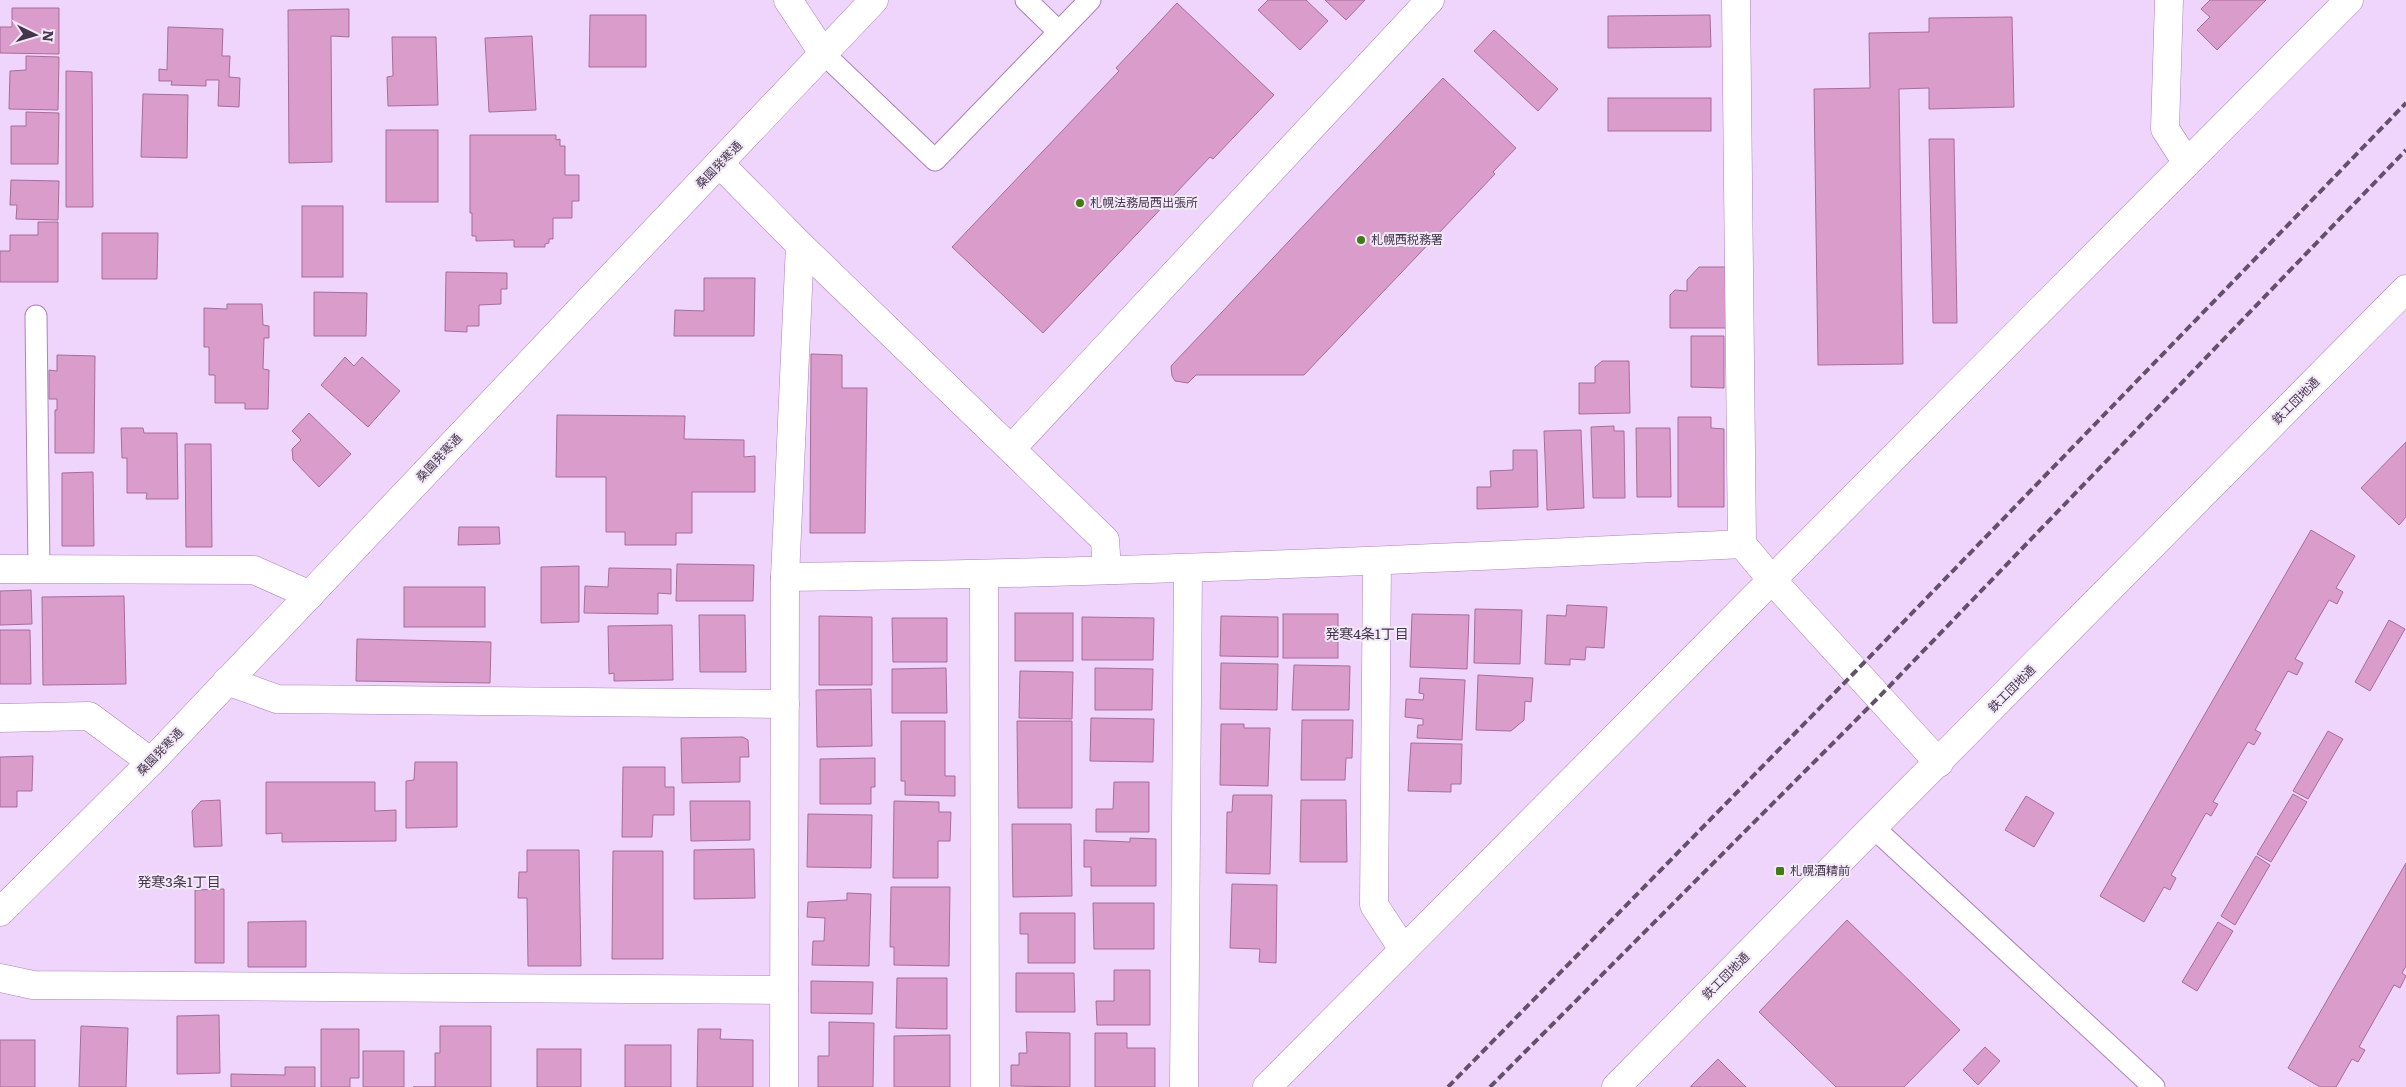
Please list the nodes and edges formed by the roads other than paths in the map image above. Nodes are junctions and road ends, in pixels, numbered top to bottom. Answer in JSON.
{"nodes":[{"id":1,"x":788,"y":0,"type":"edge"},
{"id":2,"x":874,"y":0,"type":"edge"},
{"id":3,"x":1026,"y":0,"type":"edge"},
{"id":4,"x":1090,"y":0,"type":"edge"},
{"id":5,"x":1736,"y":0,"type":"edge"},
{"id":6,"x":2169,"y":0,"type":"edge"},
{"id":7,"x":2349,"y":0,"type":"edge"},
{"id":8,"x":1429,"y":1,"type":"edge"},
{"id":9,"x":1059,"y":32,"type":"junction"},
{"id":10,"x":822,"y":53,"type":"junction"},
{"id":11,"x":2187,"y":163,"type":"junction"},
{"id":12,"x":720,"y":164,"type":"junction"},
{"id":13,"x":800,"y":245,"type":"junction"},
{"id":14,"x":2406,"y":289,"type":"edge"},
{"id":15,"x":36,"y":316,"type":"dead end"},
{"id":16,"x":1011,"y":449,"type":"junction"},
{"id":17,"x":1742,"y":544,"type":"junction"},
{"id":18,"x":1377,"y":561,"type":"junction"},
{"id":19,"x":0,"y":569,"type":"edge"},
{"id":20,"x":39,"y":569,"type":"junction"},
{"id":21,"x":1188,"y":569,"type":"junction"},
{"id":22,"x":1108,"y":570,"type":"junction"},
{"id":23,"x":984,"y":575,"type":"junction"},
{"id":24,"x":785,"y":577,"type":"junction"},
{"id":25,"x":1772,"y":580,"type":"junction"},
{"id":26,"x":310,"y":595,"type":"junction"},
{"id":27,"x":227,"y":680,"type":"junction"},
{"id":28,"x":785,"y":704,"type":"junction"},
{"id":29,"x":0,"y":718,"type":"edge"},
{"id":30,"x":151,"y":762,"type":"junction"},
{"id":31,"x":1939,"y":763,"type":"junction"},
{"id":32,"x":1874,"y":828,"type":"junction"},
{"id":33,"x":0,"y":912,"type":"edge"},
{"id":34,"x":1403,"y":949,"type":"junction"},
{"id":35,"x":0,"y":978,"type":"edge"},
{"id":36,"x":784,"y":990,"type":"junction"},
{"id":37,"x":784,"y":1087,"type":"edge"},
{"id":38,"x":985,"y":1087,"type":"edge"},
{"id":39,"x":1184,"y":1087,"type":"edge"},
{"id":40,"x":1267,"y":1087,"type":"edge"},
{"id":41,"x":1616,"y":1087,"type":"edge"},
{"id":42,"x":2154,"y":1087,"type":"edge"}],
"edges":[{"from":1,"to":10,"type":"street"},
{"from":2,"to":10,"type":"street","name":"桑園発寒通"},
{"from":3,"to":9,"type":"lane"},
{"from":4,"to":9,"type":"lane"},
{"from":5,"to":17,"type":"street"},
{"from":6,"to":11,"type":"street"},
{"from":7,"to":11,"type":"street"},
{"from":8,"to":16,"type":"street"},
{"from":9,"to":10,"type":"lane"},
{"from":10,"to":12,"type":"street","name":"桑園発寒通"},
{"from":11,"to":25,"type":"street"},
{"from":12,"to":13,"type":"street"},
{"from":12,"to":26,"type":"street","name":"桑園発寒通"},
{"from":13,"to":16,"type":"street"},
{"from":13,"to":24,"type":"street"},
{"from":14,"to":31,"type":"street","name":"鉄工団地通"},
{"from":15,"to":20,"type":"lane"},
{"from":16,"to":22,"type":"street"},
{"from":17,"to":18,"type":"street"},
{"from":17,"to":25,"type":"street"},
{"from":18,"to":21,"type":"street"},
{"from":18,"to":34,"type":"street"},
{"from":19,"to":20,"type":"street"},
{"from":20,"to":26,"type":"street"},
{"from":21,"to":22,"type":"street"},
{"from":21,"to":39,"type":"street"},
{"from":22,"to":23,"type":"street"},
{"from":23,"to":24,"type":"street"},
{"from":23,"to":38,"type":"street"},
{"from":24,"to":28,"type":"street"},
{"from":25,"to":31,"type":"street"},
{"from":25,"to":34,"type":"street"},
{"from":26,"to":27,"type":"street","name":"桑園発寒通"},
{"from":27,"to":28,"type":"street"},
{"from":27,"to":30,"type":"street","name":"桑園発寒通"},
{"from":28,"to":36,"type":"street"},
{"from":29,"to":30,"type":"street"},
{"from":30,"to":33,"type":"street","name":"桑園発寒通"},
{"from":31,"to":32,"type":"street","name":"鉄工団地通"},
{"from":32,"to":41,"type":"street","name":"鉄工団地通"},
{"from":32,"to":42,"type":"lane"},
{"from":34,"to":40,"type":"street"},
{"from":35,"to":36,"type":"street"},
{"from":36,"to":37,"type":"street"}]}
